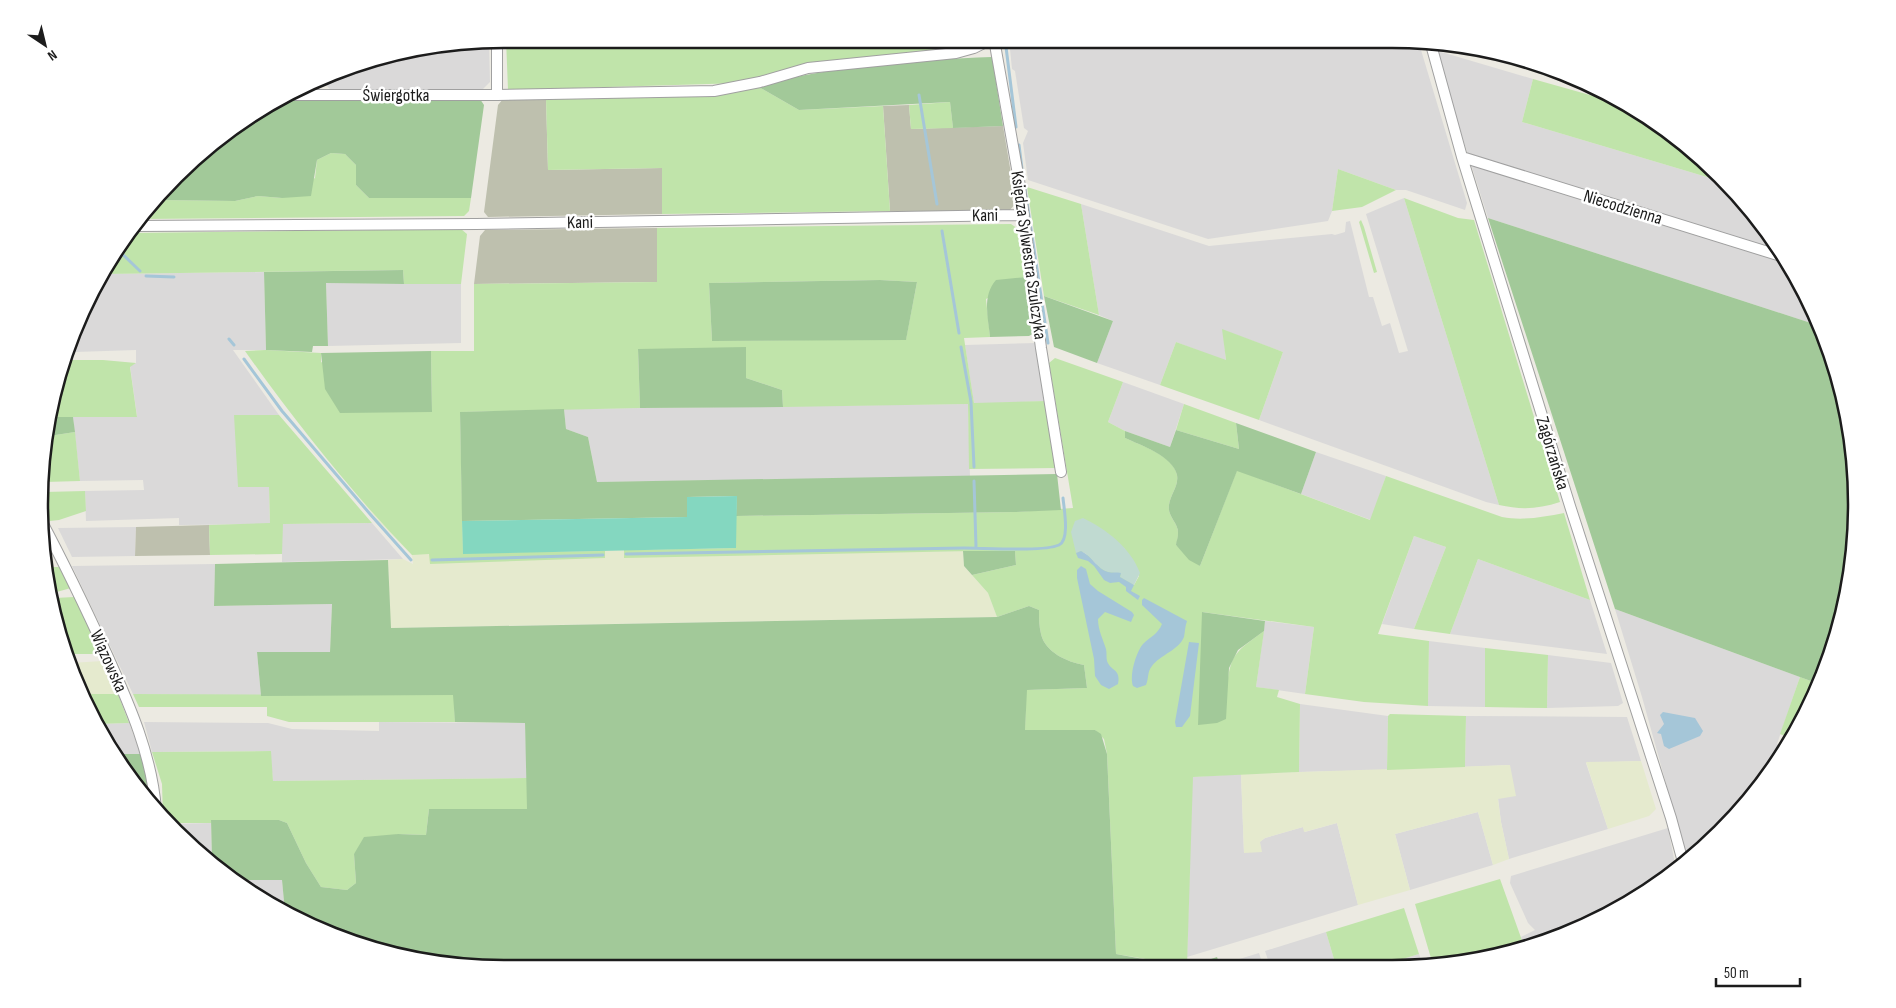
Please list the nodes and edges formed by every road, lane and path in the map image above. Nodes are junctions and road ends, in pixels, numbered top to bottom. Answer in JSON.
{"nodes":[{"id":1,"x":497,"y":48,"type":"edge"},
{"id":2,"x":974,"y":48,"type":"edge"},
{"id":3,"x":995,"y":48,"type":"edge"},
{"id":4,"x":1432,"y":49,"type":"edge"},
{"id":5,"x":315,"y":90,"type":"edge"},
{"id":6,"x":497,"y":95,"type":"junction"},
{"id":7,"x":1462,"y":157,"type":"junction"},
{"id":8,"x":1024,"y":215,"type":"junction"},
{"id":9,"x":142,"y":226,"type":"edge"},
{"id":10,"x":1774,"y":254,"type":"edge"},
{"id":11,"x":1061,"y":472,"type":"dead end"},
{"id":12,"x":48,"y":533,"type":"edge"},
{"id":13,"x":154,"y":797,"type":"edge"},
{"id":14,"x":1682,"y":856,"type":"edge"}],
"edges":[{"from":1,"to":6,"type":"street"},
{"from":2,"to":6,"type":"street","name":"Świergotka"},
{"from":3,"to":8,"type":"street","name":"Księdza Sylwestra Szulczyka"},
{"from":4,"to":7,"type":"street","name":"Zagórzańska"},
{"from":5,"to":6,"type":"street","name":"Świergotka"},
{"from":7,"to":10,"type":"street","name":"Niecodzienna"},
{"from":7,"to":14,"type":"street","name":"Zagórzańska"},
{"from":8,"to":9,"type":"street","name":"Kani"},
{"from":8,"to":11,"type":"street","name":"Księdza Sylwestra Szulczyka"},
{"from":12,"to":13,"type":"street","name":"Wiązowska"}]}
